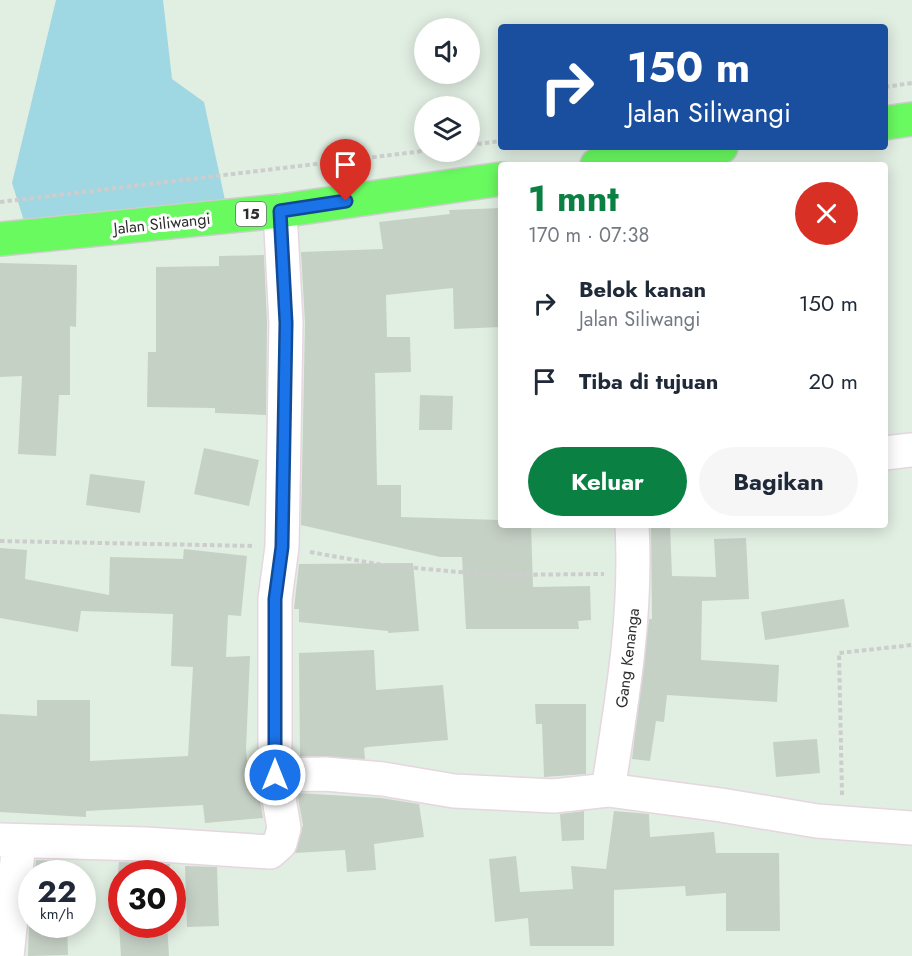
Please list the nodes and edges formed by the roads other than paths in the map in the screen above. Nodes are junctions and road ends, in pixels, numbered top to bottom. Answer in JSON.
{"nodes":[{"id":1,"x":912,"y":119,"type":"edge"},
{"id":2,"x":888,"y":123,"type":"edge"},
{"id":3,"x":700,"y":150,"type":"edge"},
{"id":4,"x":618,"y":162,"type":"edge"},
{"id":5,"x":498,"y":179,"type":"edge"},
{"id":6,"x":280,"y":211,"type":"junction"},
{"id":7,"x":0,"y":239,"type":"edge"},
{"id":8,"x":912,"y":450,"type":"edge"},
{"id":9,"x":888,"y":453,"type":"edge"},
{"id":10,"x":632,"y":528,"type":"edge"},
{"id":11,"x":275,"y":775,"type":"junction"},
{"id":12,"x":608,"y":790,"type":"junction"},
{"id":13,"x":912,"y":828,"type":"edge"},
{"id":14,"x":10,"y":841,"type":"edge"},
{"id":15,"x":7,"y":956,"type":"edge"}],
"edges":[{"from":1,"to":2,"type":"highway"},
{"from":3,"to":4,"type":"highway"},
{"from":5,"to":6,"type":"highway","name":"Jalan Siliwangi","number":"15"},
{"from":6,"to":7,"type":"highway","name":"Jalan Siliwangi","number":"15"},
{"from":6,"to":11,"type":"street"},
{"from":8,"to":9,"type":"street"},
{"from":10,"to":12,"type":"street","name":"Gang Kenanga"},
{"from":11,"to":12,"type":"street"},
{"from":11,"to":14,"type":"street"},
{"from":12,"to":13,"type":"street"},
{"from":14,"to":15,"type":"street"}]}
